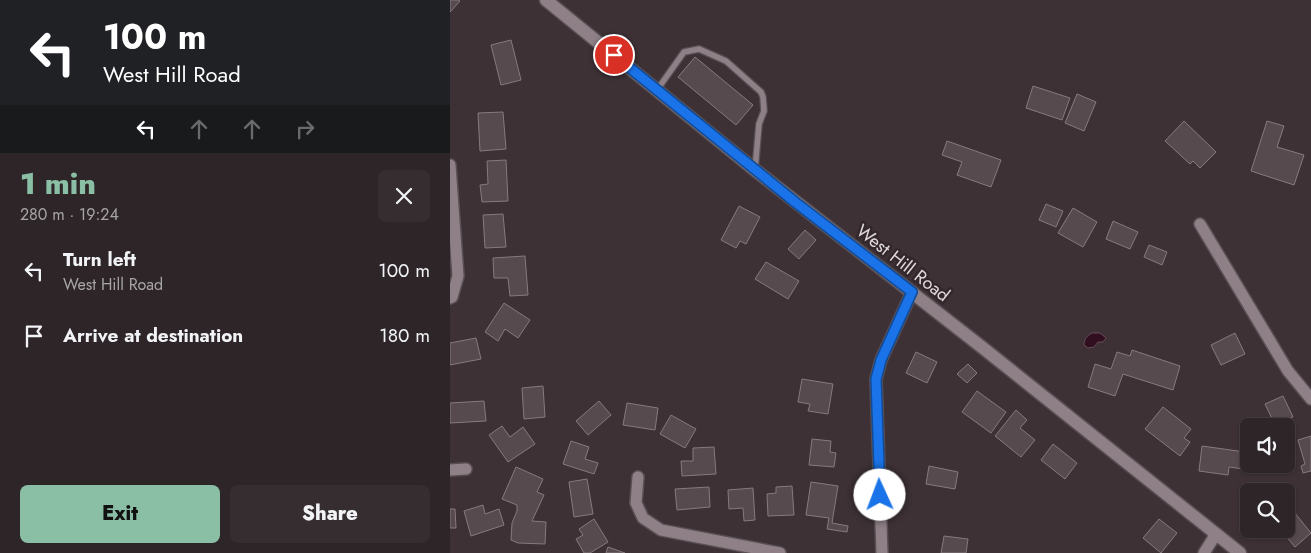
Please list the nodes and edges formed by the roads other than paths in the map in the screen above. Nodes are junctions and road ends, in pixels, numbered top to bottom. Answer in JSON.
{"nodes":[{"id":1,"x":546,"y":0,"type":"edge"},
{"id":2,"x":657,"y":90,"type":"junction"},
{"id":3,"x":450,"y":165,"type":"edge"},
{"id":4,"x":755,"y":170,"type":"junction"},
{"id":5,"x":1200,"y":224,"type":"dead end"},
{"id":6,"x":912,"y":292,"type":"junction"},
{"id":7,"x":450,"y":298,"type":"edge"},
{"id":8,"x":1311,"y":400,"type":"edge"},
{"id":9,"x":466,"y":469,"type":"dead end"},
{"id":10,"x":450,"y":470,"type":"edge"},
{"id":11,"x":638,"y":477,"type":"dead end"},
{"id":12,"x":1216,"y":534,"type":"junction"},
{"id":13,"x":780,"y":553,"type":"edge"},
{"id":14,"x":882,"y":553,"type":"edge"},
{"id":15,"x":1204,"y":553,"type":"edge"},
{"id":16,"x":1240,"y":553,"type":"edge"}],
"edges":[{"from":1,"to":2,"type":"street","name":"West Hill Road"},
{"from":2,"to":4,"type":"street","name":"West Hill Road"},
{"from":2,"to":4,"type":"lane"},
{"from":3,"to":7,"type":"street"},
{"from":4,"to":6,"type":"street","name":"West Hill Road"},
{"from":5,"to":8,"type":"street"},
{"from":6,"to":12,"type":"street","name":"West Hill Road"},
{"from":6,"to":14,"type":"street"},
{"from":9,"to":10,"type":"street"},
{"from":11,"to":13,"type":"street"},
{"from":12,"to":15,"type":"street"},
{"from":12,"to":16,"type":"street","name":"West Hill Road"}]}
